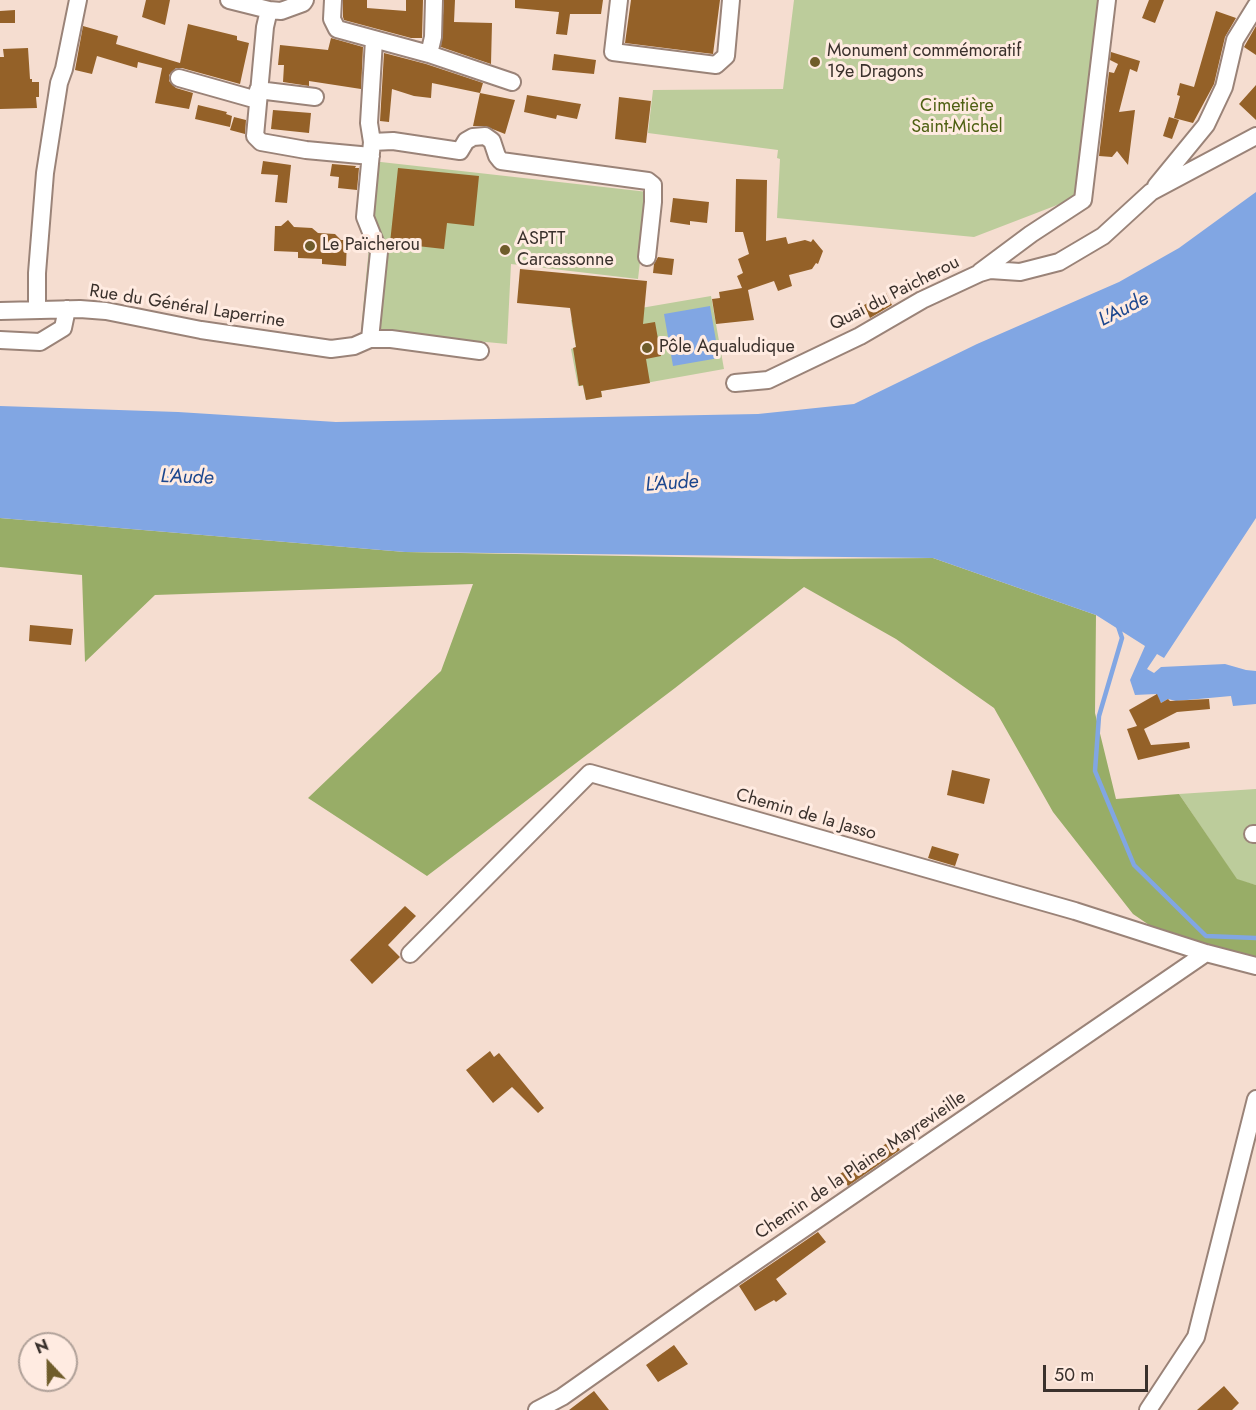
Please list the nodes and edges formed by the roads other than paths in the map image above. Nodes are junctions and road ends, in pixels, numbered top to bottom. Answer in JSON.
{"nodes":[{"id":1,"x":78,"y":0,"type":"edge"},
{"id":2,"x":229,"y":0,"type":"edge"},
{"id":3,"x":305,"y":0,"type":"edge"},
{"id":4,"x":333,"y":0,"type":"edge"},
{"id":5,"x":434,"y":0,"type":"edge"},
{"id":6,"x":619,"y":0,"type":"edge"},
{"id":7,"x":731,"y":0,"type":"edge"},
{"id":8,"x":1107,"y":0,"type":"edge"},
{"id":9,"x":1256,"y":6,"type":"edge"},
{"id":10,"x":269,"y":10,"type":"junction"},
{"id":11,"x":374,"y":40,"type":"junction"},
{"id":12,"x":429,"y":54,"type":"junction"},
{"id":13,"x":179,"y":78,"type":"dead end"},
{"id":14,"x":512,"y":82,"type":"dead end"},
{"id":15,"x":258,"y":95,"type":"junction"},
{"id":16,"x":315,"y":98,"type":"dead end"},
{"id":17,"x":1206,"y":125,"type":"junction"},
{"id":18,"x":1256,"y":136,"type":"edge"},
{"id":19,"x":372,"y":149,"type":"junction"},
{"id":20,"x":1228,"y":151,"type":"junction"},
{"id":21,"x":1151,"y":192,"type":"junction"},
{"id":22,"x":647,"y":257,"type":"dead end"},
{"id":23,"x":980,"y":273,"type":"junction"},
{"id":24,"x":67,"y":309,"type":"junction"},
{"id":25,"x":36,"y":310,"type":"junction"},
{"id":26,"x":0,"y":311,"type":"edge"},
{"id":27,"x":370,"y":339,"type":"junction"},
{"id":28,"x":0,"y":340,"type":"edge"},
{"id":29,"x":480,"y":351,"type":"dead end"},
{"id":30,"x":735,"y":382,"type":"dead end"},
{"id":31,"x":1206,"y":953,"type":"junction"},
{"id":32,"x":410,"y":954,"type":"dead end"},
{"id":33,"x":1256,"y":966,"type":"edge"},
{"id":34,"x":1256,"y":1100,"type":"edge"},
{"id":35,"x":537,"y":1410,"type":"edge"},
{"id":36,"x":1148,"y":1410,"type":"edge"}],
"edges":[{"from":1,"to":25,"type":"street"},
{"from":2,"to":10,"type":"street"},
{"from":3,"to":10,"type":"street"},
{"from":4,"to":11,"type":"street"},
{"from":5,"to":12,"type":"street"},
{"from":6,"to":7,"type":"street"},
{"from":8,"to":23,"type":"street"},
{"from":9,"to":17,"type":"street"},
{"from":10,"to":15,"type":"street"},
{"from":11,"to":12,"type":"street"},
{"from":11,"to":19,"type":"street"},
{"from":12,"to":14,"type":"street"},
{"from":13,"to":15,"type":"street"},
{"from":15,"to":16,"type":"street"},
{"from":15,"to":19,"type":"street"},
{"from":17,"to":20,"type":"street"},
{"from":17,"to":21,"type":"street"},
{"from":18,"to":20,"type":"street","name":"Quai du Paicherou"},
{"from":19,"to":22,"type":"street"},
{"from":19,"to":27,"type":"street"},
{"from":20,"to":21,"type":"street","name":"Quai du Paicherou"},
{"from":21,"to":23,"type":"street","name":"Quai du Paicherou"},
{"from":23,"to":30,"type":"street","name":"Quai du Paicherou"},
{"from":24,"to":25,"type":"street","name":"Rue du Général Laperrine"},
{"from":24,"to":27,"type":"street","name":"Rue du Général Laperrine"},
{"from":24,"to":28,"type":"street"},
{"from":25,"to":26,"type":"street","name":"Rue du Général Laperrine"},
{"from":27,"to":29,"type":"street","name":"Rue du Général Laperrine"},
{"from":31,"to":32,"type":"street","name":"Chemin de la Jasso"},
{"from":31,"to":33,"type":"street","name":"Chemin de la Jasso"},
{"from":31,"to":35,"type":"street","name":"Chemin de la Plaine Mayrevieille"},
{"from":34,"to":36,"type":"street"}]}
